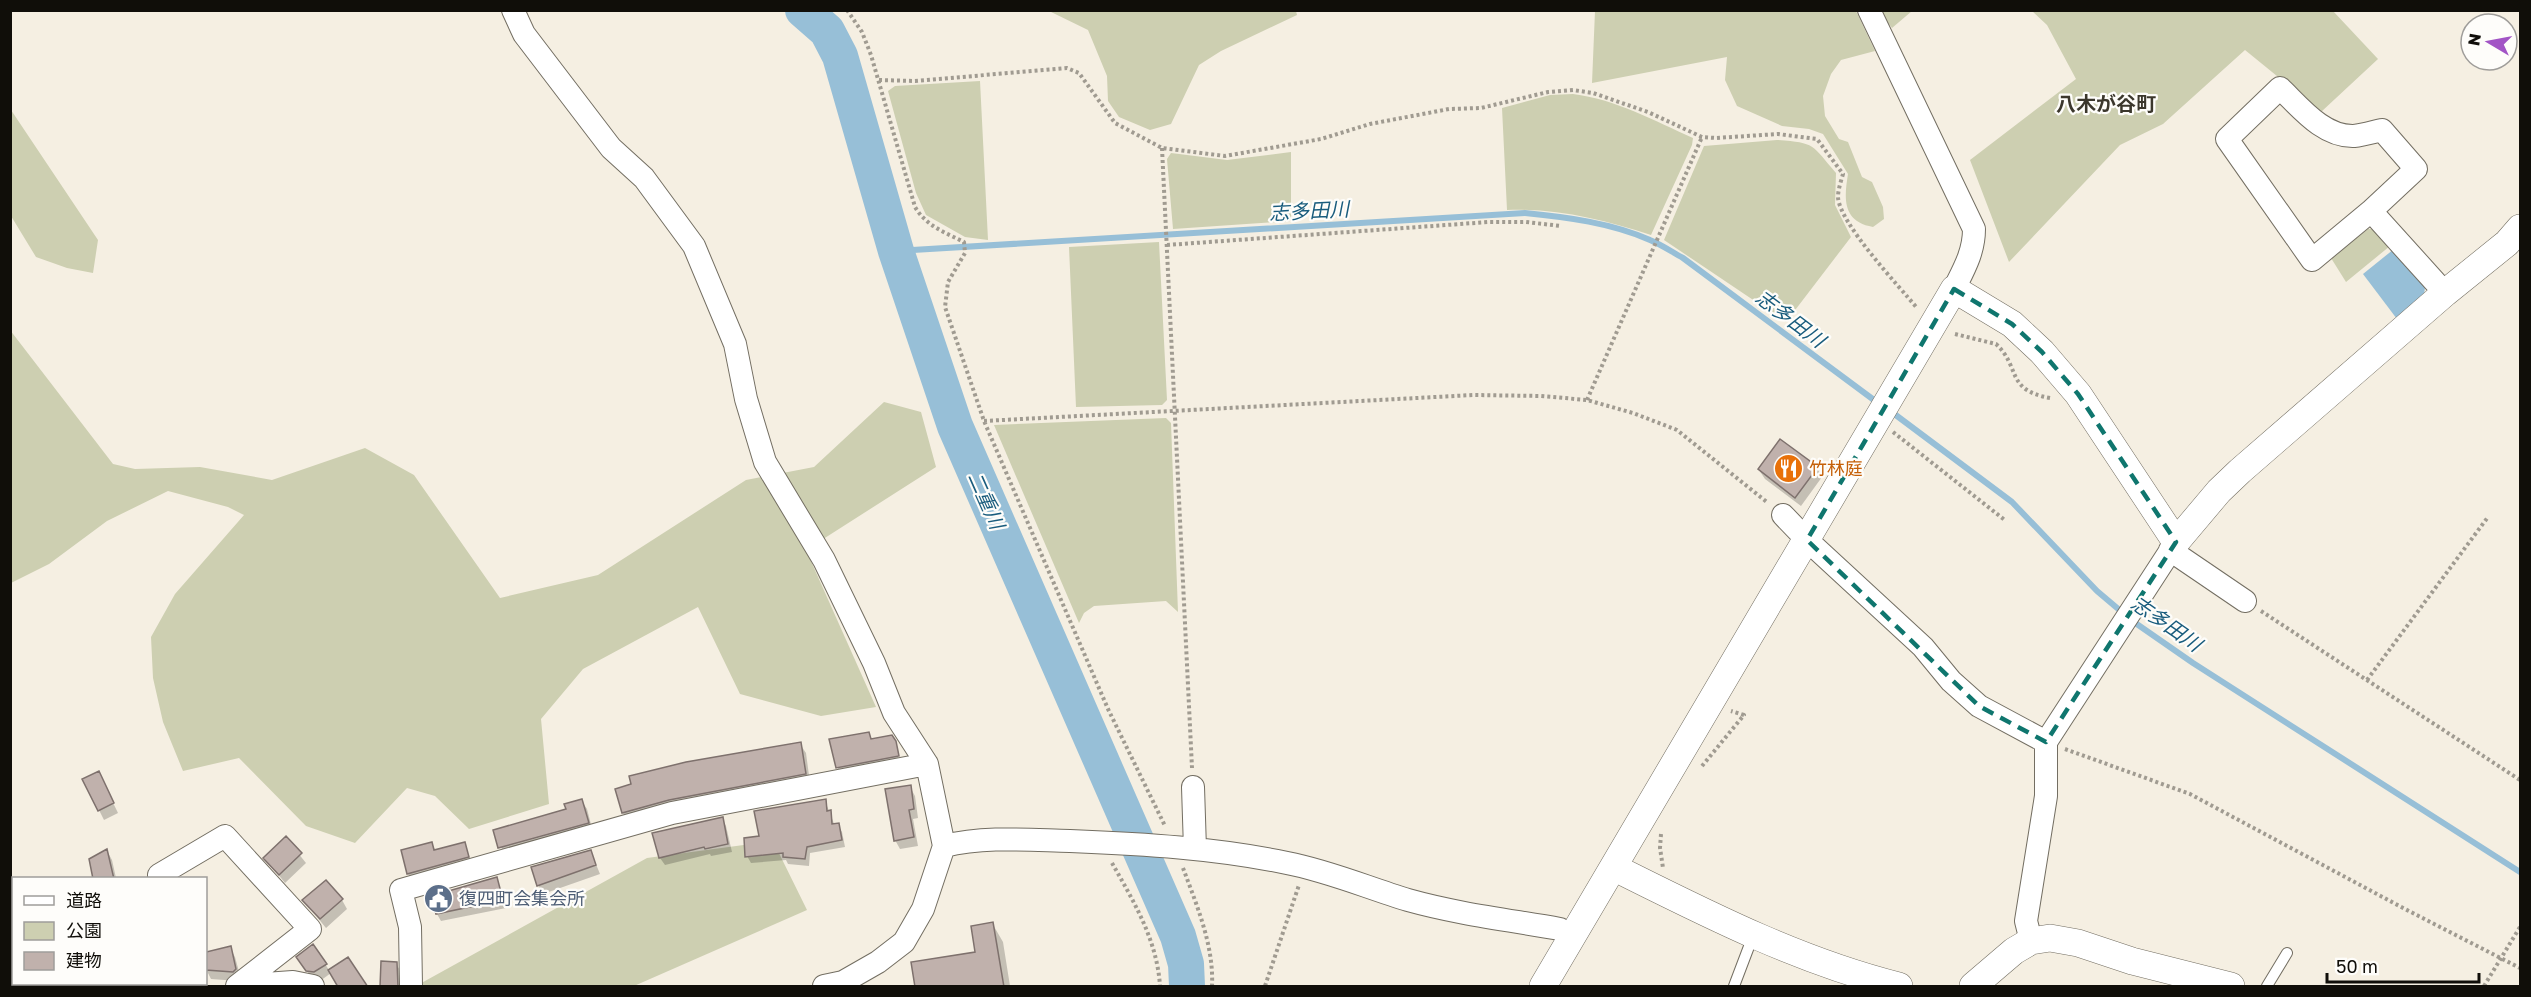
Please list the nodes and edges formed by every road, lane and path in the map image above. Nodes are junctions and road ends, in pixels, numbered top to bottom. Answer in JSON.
{"nodes":[{"id":1,"x":513,"y":10,"type":"edge"},
{"id":2,"x":847,"y":10,"type":"edge"},
{"id":3,"x":1869,"y":10,"type":"edge"},
{"id":4,"x":879,"y":80,"type":"junction"},
{"id":5,"x":1702,"y":137,"type":"junction"},
{"id":6,"x":1162,"y":148,"type":"junction"},
{"id":7,"x":2371,"y":211,"type":"junction"},
{"id":8,"x":1561,"y":226,"type":"dead end"},
{"id":9,"x":2516,"y":241,"type":"edge"},
{"id":10,"x":1167,"y":245,"type":"junction"},
{"id":11,"x":1954,"y":289,"type":"junction"},
{"id":12,"x":2445,"y":293,"type":"junction"},
{"id":13,"x":1934,"y":326,"type":"junction"},
{"id":14,"x":2078,"y":394,"type":"junction"},
{"id":15,"x":1587,"y":399,"type":"junction"},
{"id":16,"x":1884,"y":409,"type":"junction"},
{"id":17,"x":1175,"y":413,"type":"junction"},
{"id":18,"x":984,"y":421,"type":"junction"},
{"id":19,"x":1783,"y":515,"type":"joint"},
{"id":20,"x":2488,"y":517,"type":"dead end"},
{"id":21,"x":2006,"y":520,"type":"dead end"},
{"id":22,"x":1807,"y":540,"type":"junction"},
{"id":23,"x":2173,"y":546,"type":"junction"},
{"id":24,"x":2246,"y":601,"type":"joint"},
{"id":25,"x":2367,"y":680,"type":"junction"},
{"id":26,"x":1724,"y":709,"type":"dead end"},
{"id":27,"x":2046,"y":742,"type":"junction"},
{"id":28,"x":927,"y":764,"type":"junction"},
{"id":29,"x":1701,"y":767,"type":"dead end"},
{"id":30,"x":2520,"y":780,"type":"edge"},
{"id":31,"x":1193,"y":787,"type":"joint"},
{"id":32,"x":1662,"y":827,"type":"dead end"},
{"id":33,"x":1109,"y":843,"type":"junction"},
{"id":34,"x":944,"y":846,"type":"junction"},
{"id":35,"x":1178,"y":847,"type":"junction"},
{"id":36,"x":1305,"y":867,"type":"junction"},
{"id":37,"x":1620,"y":871,"type":"junction"},
{"id":38,"x":160,"y":877,"type":"edge"},
{"id":39,"x":1666,"y":894,"type":"junction"},
{"id":40,"x":2520,"y":927,"type":"edge"},
{"id":41,"x":1753,"y":936,"type":"junction"},
{"id":42,"x":1573,"y":937,"type":"junction"},
{"id":43,"x":2031,"y":941,"type":"junction"},
{"id":44,"x":2287,"y":953,"type":"dead end"},
{"id":45,"x":2502,"y":958,"type":"junction"},
{"id":46,"x":2520,"y":968,"type":"edge"},
{"id":47,"x":237,"y":986,"type":"edge"},
{"id":48,"x":232,"y":987,"type":"edge"},
{"id":49,"x":314,"y":987,"type":"edge"},
{"id":50,"x":411,"y":987,"type":"edge"},
{"id":51,"x":824,"y":987,"type":"edge"},
{"id":52,"x":1160,"y":987,"type":"edge"},
{"id":53,"x":1212,"y":987,"type":"edge"},
{"id":54,"x":1265,"y":987,"type":"edge"},
{"id":55,"x":1543,"y":987,"type":"edge"},
{"id":56,"x":1734,"y":987,"type":"edge"},
{"id":57,"x":1899,"y":987,"type":"edge"},
{"id":58,"x":1973,"y":987,"type":"edge"},
{"id":59,"x":2231,"y":987,"type":"edge"},
{"id":60,"x":2267,"y":987,"type":"edge"},
{"id":61,"x":2484,"y":987,"type":"edge"}],
"edges":[{"from":1,"to":28,"type":"street"},
{"from":2,"to":4,"type":"path"},
{"from":3,"to":11,"type":"street"},
{"from":4,"to":6,"type":"path"},
{"from":4,"to":18,"type":"path"},
{"from":5,"to":6,"type":"path"},
{"from":5,"to":13,"type":"path"},
{"from":5,"to":15,"type":"path"},
{"from":6,"to":10,"type":"path"},
{"from":7,"to":7,"type":"street"},
{"from":7,"to":12,"type":"street"},
{"from":8,"to":10,"type":"path"},
{"from":9,"to":12,"type":"street"},
{"from":10,"to":17,"type":"path"},
{"from":11,"to":13,"type":"street"},
{"from":11,"to":14,"type":"street"},
{"from":12,"to":23,"type":"street"},
{"from":13,"to":14,"type":"path"},
{"from":13,"to":16,"type":"street"},
{"from":14,"to":23,"type":"street"},
{"from":15,"to":17,"type":"path"},
{"from":15,"to":19,"type":"path"},
{"from":16,"to":21,"type":"path"},
{"from":16,"to":22,"type":"street"},
{"from":17,"to":18,"type":"path"},
{"from":17,"to":31,"type":"path"},
{"from":18,"to":35,"type":"path"},
{"from":19,"to":22,"type":"street"},
{"from":20,"to":25,"type":"path"},
{"from":22,"to":27,"type":"street"},
{"from":22,"to":37,"type":"street"},
{"from":23,"to":24,"type":"street"},
{"from":23,"to":27,"type":"street"},
{"from":24,"to":25,"type":"path"},
{"from":25,"to":30,"type":"path"},
{"from":26,"to":29,"type":"path"},
{"from":27,"to":43,"type":"street"},
{"from":27,"to":45,"type":"path"},
{"from":28,"to":34,"type":"street"},
{"from":28,"to":50,"type":"street"},
{"from":31,"to":35,"type":"street"},
{"from":32,"to":39,"type":"path"},
{"from":33,"to":34,"type":"street"},
{"from":33,"to":35,"type":"street"},
{"from":33,"to":52,"type":"path"},
{"from":34,"to":51,"type":"street"},
{"from":35,"to":36,"type":"street"},
{"from":35,"to":53,"type":"path"},
{"from":36,"to":42,"type":"street"},
{"from":36,"to":54,"type":"path"},
{"from":37,"to":39,"type":"street"},
{"from":37,"to":42,"type":"street"},
{"from":38,"to":47,"type":"street"},
{"from":39,"to":41,"type":"street"},
{"from":40,"to":45,"type":"path"},
{"from":41,"to":56,"type":"lane"},
{"from":41,"to":57,"type":"street"},
{"from":42,"to":55,"type":"street"},
{"from":43,"to":58,"type":"street"},
{"from":43,"to":59,"type":"street"},
{"from":44,"to":60,"type":"lane"},
{"from":45,"to":46,"type":"path"},
{"from":45,"to":61,"type":"path"},
{"from":47,"to":48,"type":"street"},
{"from":47,"to":49,"type":"street"}]}
